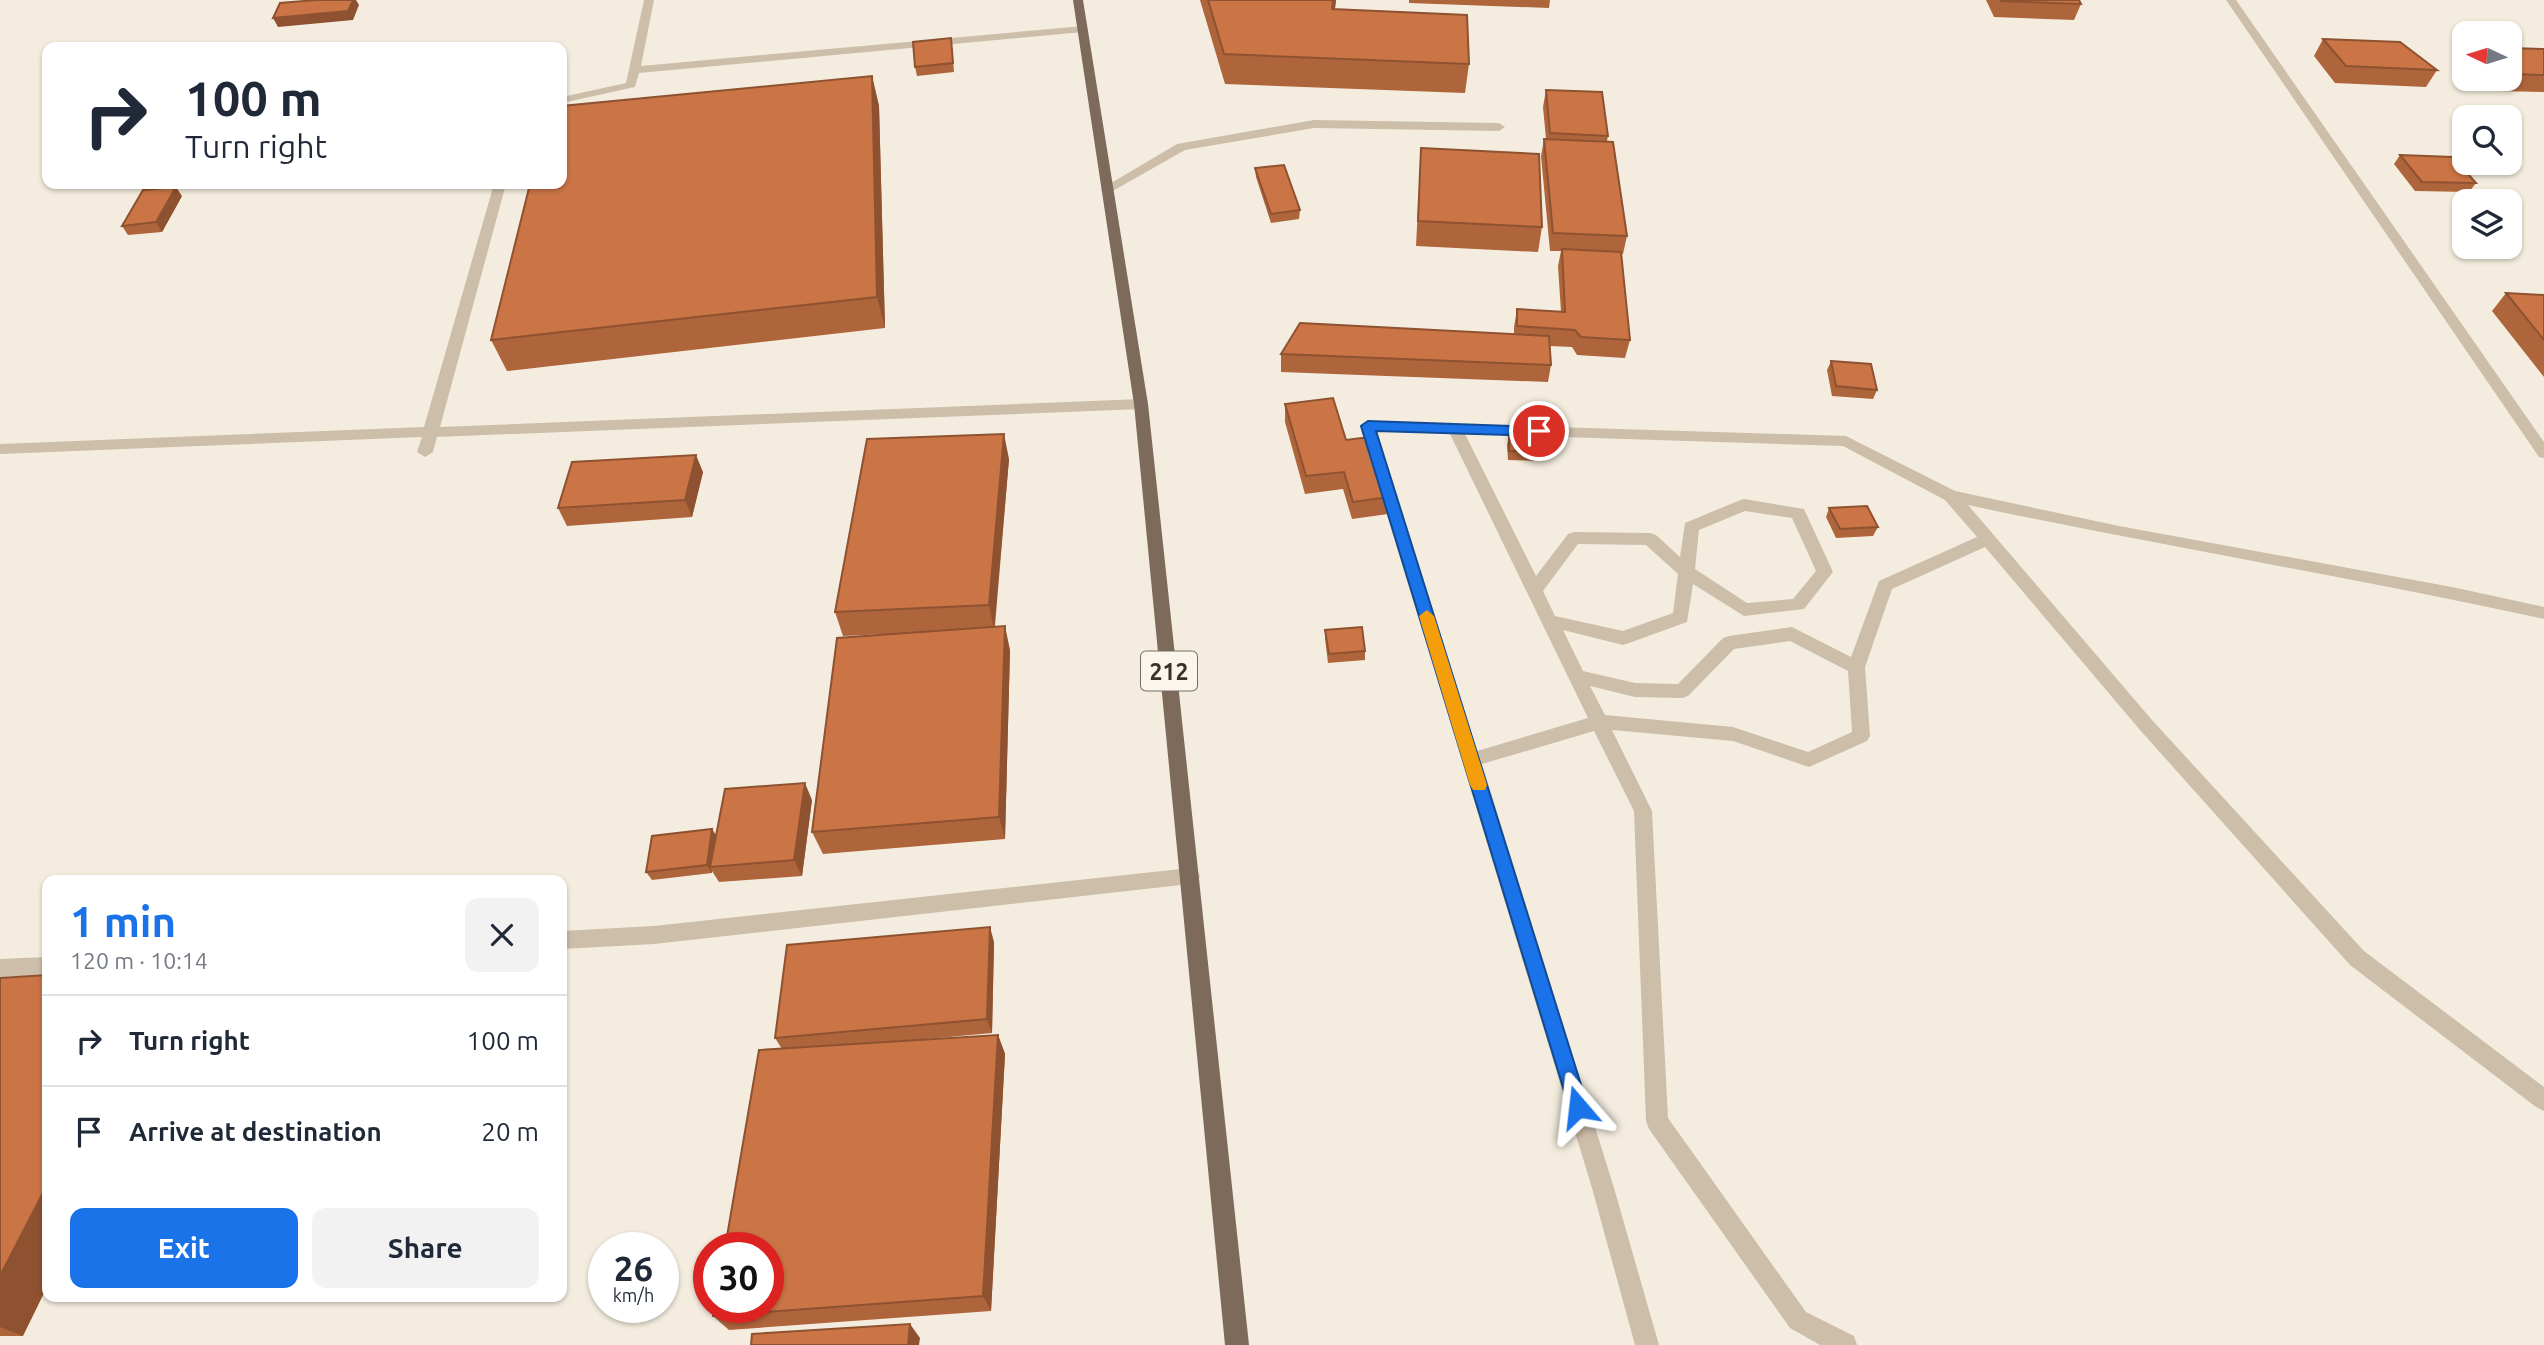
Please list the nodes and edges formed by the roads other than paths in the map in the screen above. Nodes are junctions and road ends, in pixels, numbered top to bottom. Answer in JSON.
{"nodes":[{"id":1,"x":649,"y":0,"type":"edge"},
{"id":2,"x":1078,"y":0,"type":"edge"},
{"id":3,"x":2231,"y":0,"type":"edge"},
{"id":4,"x":1083,"y":29,"type":"junction"},
{"id":5,"x":634,"y":70,"type":"junction"},
{"id":6,"x":567,"y":99,"type":"edge"},
{"id":7,"x":1500,"y":127,"type":"dead end"},
{"id":8,"x":499,"y":189,"type":"edge"},
{"id":9,"x":1107,"y":189,"type":"junction"},
{"id":10,"x":1141,"y":404,"type":"junction"},
{"id":11,"x":1455,"y":429,"type":"junction"},
{"id":12,"x":430,"y":432,"type":"junction"},
{"id":13,"x":0,"y":449,"type":"edge"},
{"id":14,"x":425,"y":453,"type":"dead end"},
{"id":15,"x":2544,"y":453,"type":"edge"},
{"id":16,"x":1951,"y":496,"type":"junction"},
{"id":17,"x":1988,"y":539,"type":"junction"},
{"id":18,"x":1685,"y":571,"type":"junction"},
{"id":19,"x":1535,"y":589,"type":"junction"},
{"id":20,"x":2544,"y":612,"type":"edge"},
{"id":21,"x":1550,"y":621,"type":"junction"},
{"id":22,"x":1856,"y":667,"type":"junction"},
{"id":23,"x":1577,"y":676,"type":"junction"},
{"id":24,"x":1599,"y":722,"type":"junction"},
{"id":25,"x":1471,"y":760,"type":"junction"},
{"id":26,"x":1190,"y":876,"type":"junction"},
{"id":27,"x":567,"y":940,"type":"edge"},
{"id":28,"x":42,"y":966,"type":"edge"},
{"id":29,"x":0,"y":968,"type":"edge"},
{"id":30,"x":2544,"y":1100,"type":"edge"},
{"id":31,"x":1237,"y":1345,"type":"edge"},
{"id":32,"x":1647,"y":1345,"type":"edge"},
{"id":33,"x":1845,"y":1345,"type":"edge"}],
"edges":[{"from":1,"to":5,"type":"street"},
{"from":2,"to":4,"type":"main road","number":"212"},
{"from":3,"to":15,"type":"street"},
{"from":4,"to":5,"type":"street"},
{"from":4,"to":9,"type":"main road","number":"212"},
{"from":5,"to":6,"type":"street"},
{"from":7,"to":9,"type":"street"},
{"from":8,"to":12,"type":"street"},
{"from":9,"to":10,"type":"main road","number":"212"},
{"from":10,"to":12,"type":"street"},
{"from":10,"to":26,"type":"main road","number":"212"},
{"from":11,"to":16,"type":"street"},
{"from":11,"to":19,"type":"street"},
{"from":11,"to":25,"type":"street"},
{"from":12,"to":13,"type":"street"},
{"from":12,"to":14,"type":"street"},
{"from":16,"to":17,"type":"street"},
{"from":16,"to":20,"type":"street"},
{"from":17,"to":22,"type":"street"},
{"from":17,"to":30,"type":"street"},
{"from":18,"to":18,"type":"street"},
{"from":18,"to":19,"type":"street"},
{"from":18,"to":21,"type":"street"},
{"from":19,"to":21,"type":"street"},
{"from":21,"to":23,"type":"street"},
{"from":22,"to":23,"type":"street"},
{"from":22,"to":24,"type":"street"},
{"from":23,"to":24,"type":"street"},
{"from":24,"to":25,"type":"street"},
{"from":24,"to":33,"type":"street"},
{"from":25,"to":32,"type":"street"},
{"from":26,"to":27,"type":"street"},
{"from":26,"to":31,"type":"main road","number":"212"},
{"from":28,"to":29,"type":"street"}]}
